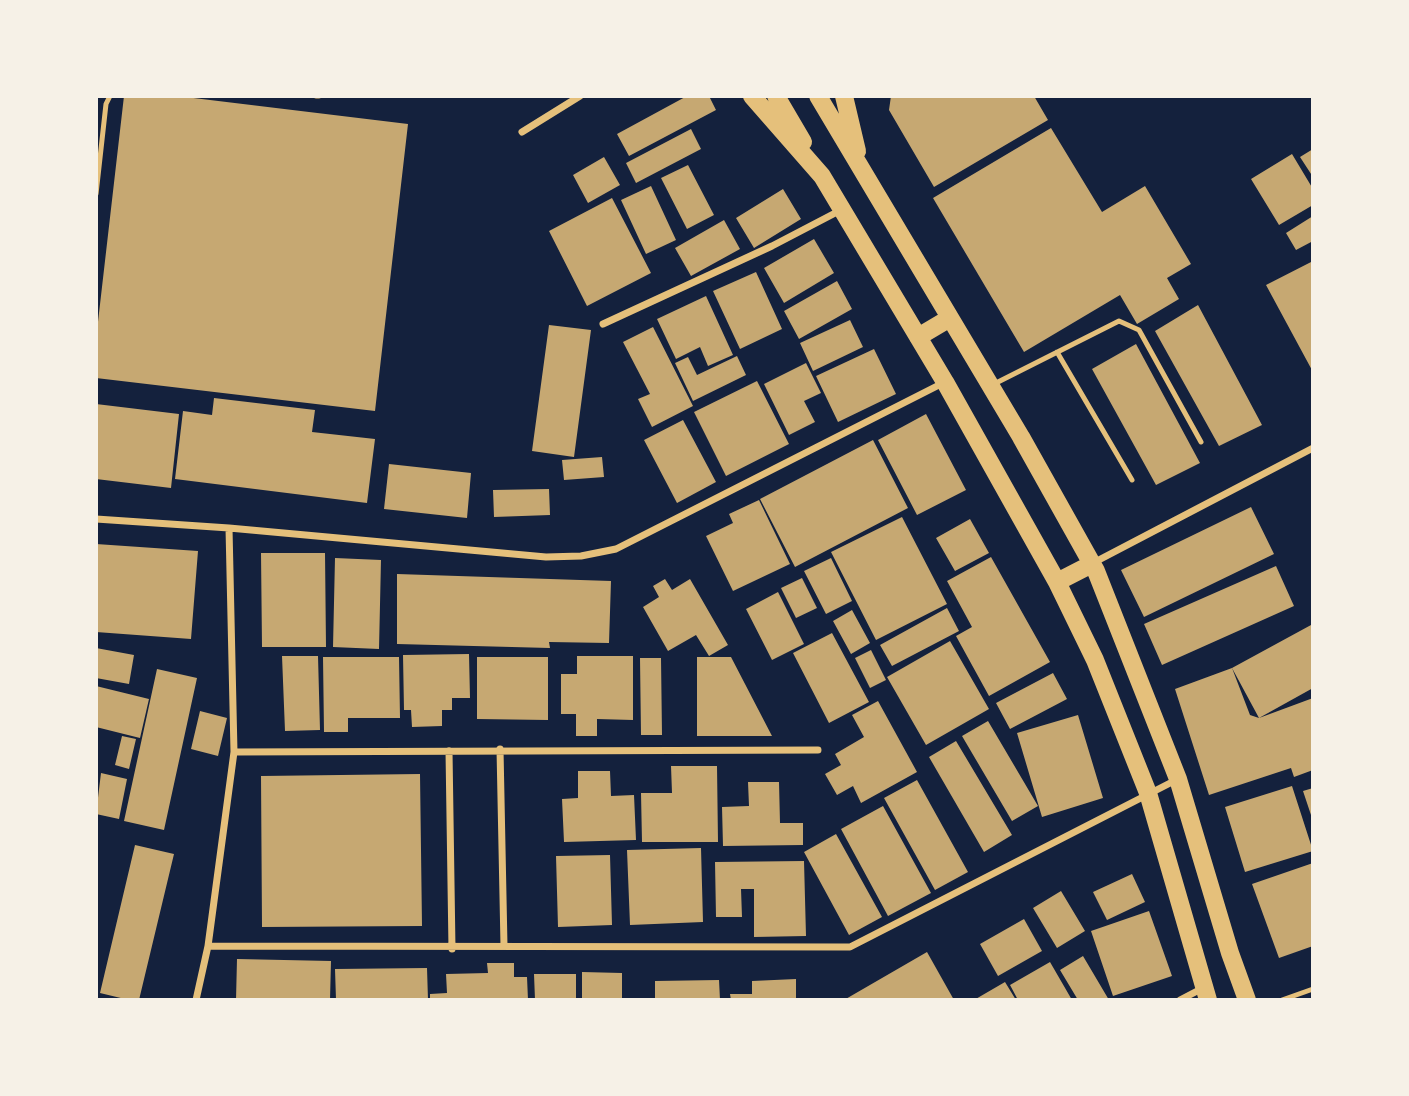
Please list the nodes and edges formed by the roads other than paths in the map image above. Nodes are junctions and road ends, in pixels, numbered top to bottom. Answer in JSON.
{"nodes":[{"id":1,"x":110,"y":96,"type":"edge"},
{"id":2,"x":580,"y":96,"type":"edge"},
{"id":3,"x":752,"y":96,"type":"edge"},
{"id":4,"x":776,"y":96,"type":"edge"},
{"id":5,"x":818,"y":96,"type":"edge"},
{"id":6,"x":844,"y":96,"type":"edge"},
{"id":7,"x":522,"y":132,"type":"dead end"},
{"id":8,"x":862,"y":172,"type":"junction"},
{"id":9,"x":822,"y":176,"type":"junction"},
{"id":10,"x":96,"y":194,"type":"edge"},
{"id":11,"x":841,"y":209,"type":"junction"},
{"id":12,"x":950,"y":318,"type":"junction"},
{"id":13,"x":603,"y":324,"type":"dead end"},
{"id":14,"x":918,"y":337,"type":"junction"},
{"id":15,"x":1057,"y":352,"type":"junction"},
{"id":16,"x":945,"y":382,"type":"junction"},
{"id":17,"x":991,"y":385,"type":"junction"},
{"id":18,"x":1201,"y":443,"type":"dead end"},
{"id":19,"x":1313,"y":448,"type":"edge"},
{"id":20,"x":1132,"y":480,"type":"dead end"},
{"id":21,"x":96,"y":519,"type":"edge"},
{"id":22,"x":229,"y":528,"type":"junction"},
{"id":23,"x":1092,"y":564,"type":"junction"},
{"id":24,"x":1058,"y":582,"type":"junction"},
{"id":25,"x":500,"y":749,"type":"junction"},
{"id":26,"x":818,"y":750,"type":"dead end"},
{"id":27,"x":449,"y":751,"type":"junction"},
{"id":28,"x":234,"y":752,"type":"junction"},
{"id":29,"x":1178,"y":779,"type":"junction"},
{"id":30,"x":1148,"y":793,"type":"junction"},
{"id":31,"x":208,"y":946,"type":"junction"},
{"id":32,"x":504,"y":946,"type":"junction"},
{"id":33,"x":453,"y":948,"type":"junction"},
{"id":34,"x":1313,"y":989,"type":"edge"},
{"id":35,"x":1206,"y":994,"type":"edge"},
{"id":36,"x":196,"y":1000,"type":"edge"},
{"id":37,"x":1180,"y":1000,"type":"edge"},
{"id":38,"x":1247,"y":1000,"type":"edge"},
{"id":39,"x":1282,"y":1000,"type":"edge"}],
"edges":[{"from":1,"to":10,"type":"lane"},
{"from":2,"to":7,"type":"street"},
{"from":3,"to":9,"type":"main road"},
{"from":4,"to":9,"type":"main road"},
{"from":5,"to":8,"type":"main road"},
{"from":6,"to":8,"type":"main road"},
{"from":8,"to":12,"type":"main road"},
{"from":9,"to":11,"type":"main road"},
{"from":11,"to":13,"type":"street"},
{"from":11,"to":14,"type":"main road"},
{"from":12,"to":14,"type":"main road"},
{"from":12,"to":17,"type":"main road"},
{"from":14,"to":16,"type":"main road"},
{"from":15,"to":17,"type":"lane"},
{"from":15,"to":18,"type":"lane"},
{"from":15,"to":20,"type":"lane"},
{"from":16,"to":22,"type":"street"},
{"from":16,"to":24,"type":"main road"},
{"from":17,"to":23,"type":"main road"},
{"from":19,"to":23,"type":"street"},
{"from":21,"to":22,"type":"street"},
{"from":22,"to":28,"type":"street"},
{"from":23,"to":24,"type":"main road"},
{"from":23,"to":29,"type":"main road"},
{"from":24,"to":30,"type":"main road"},
{"from":25,"to":26,"type":"street"},
{"from":25,"to":27,"type":"street"},
{"from":25,"to":32,"type":"street"},
{"from":27,"to":28,"type":"street"},
{"from":27,"to":33,"type":"street"},
{"from":28,"to":31,"type":"street"},
{"from":29,"to":30,"type":"street"},
{"from":29,"to":38,"type":"main road"},
{"from":30,"to":32,"type":"street"},
{"from":30,"to":35,"type":"main road"},
{"from":31,"to":33,"type":"street"},
{"from":31,"to":36,"type":"street"},
{"from":32,"to":33,"type":"street"},
{"from":34,"to":39,"type":"lane"},
{"from":35,"to":37,"type":"street"}]}
